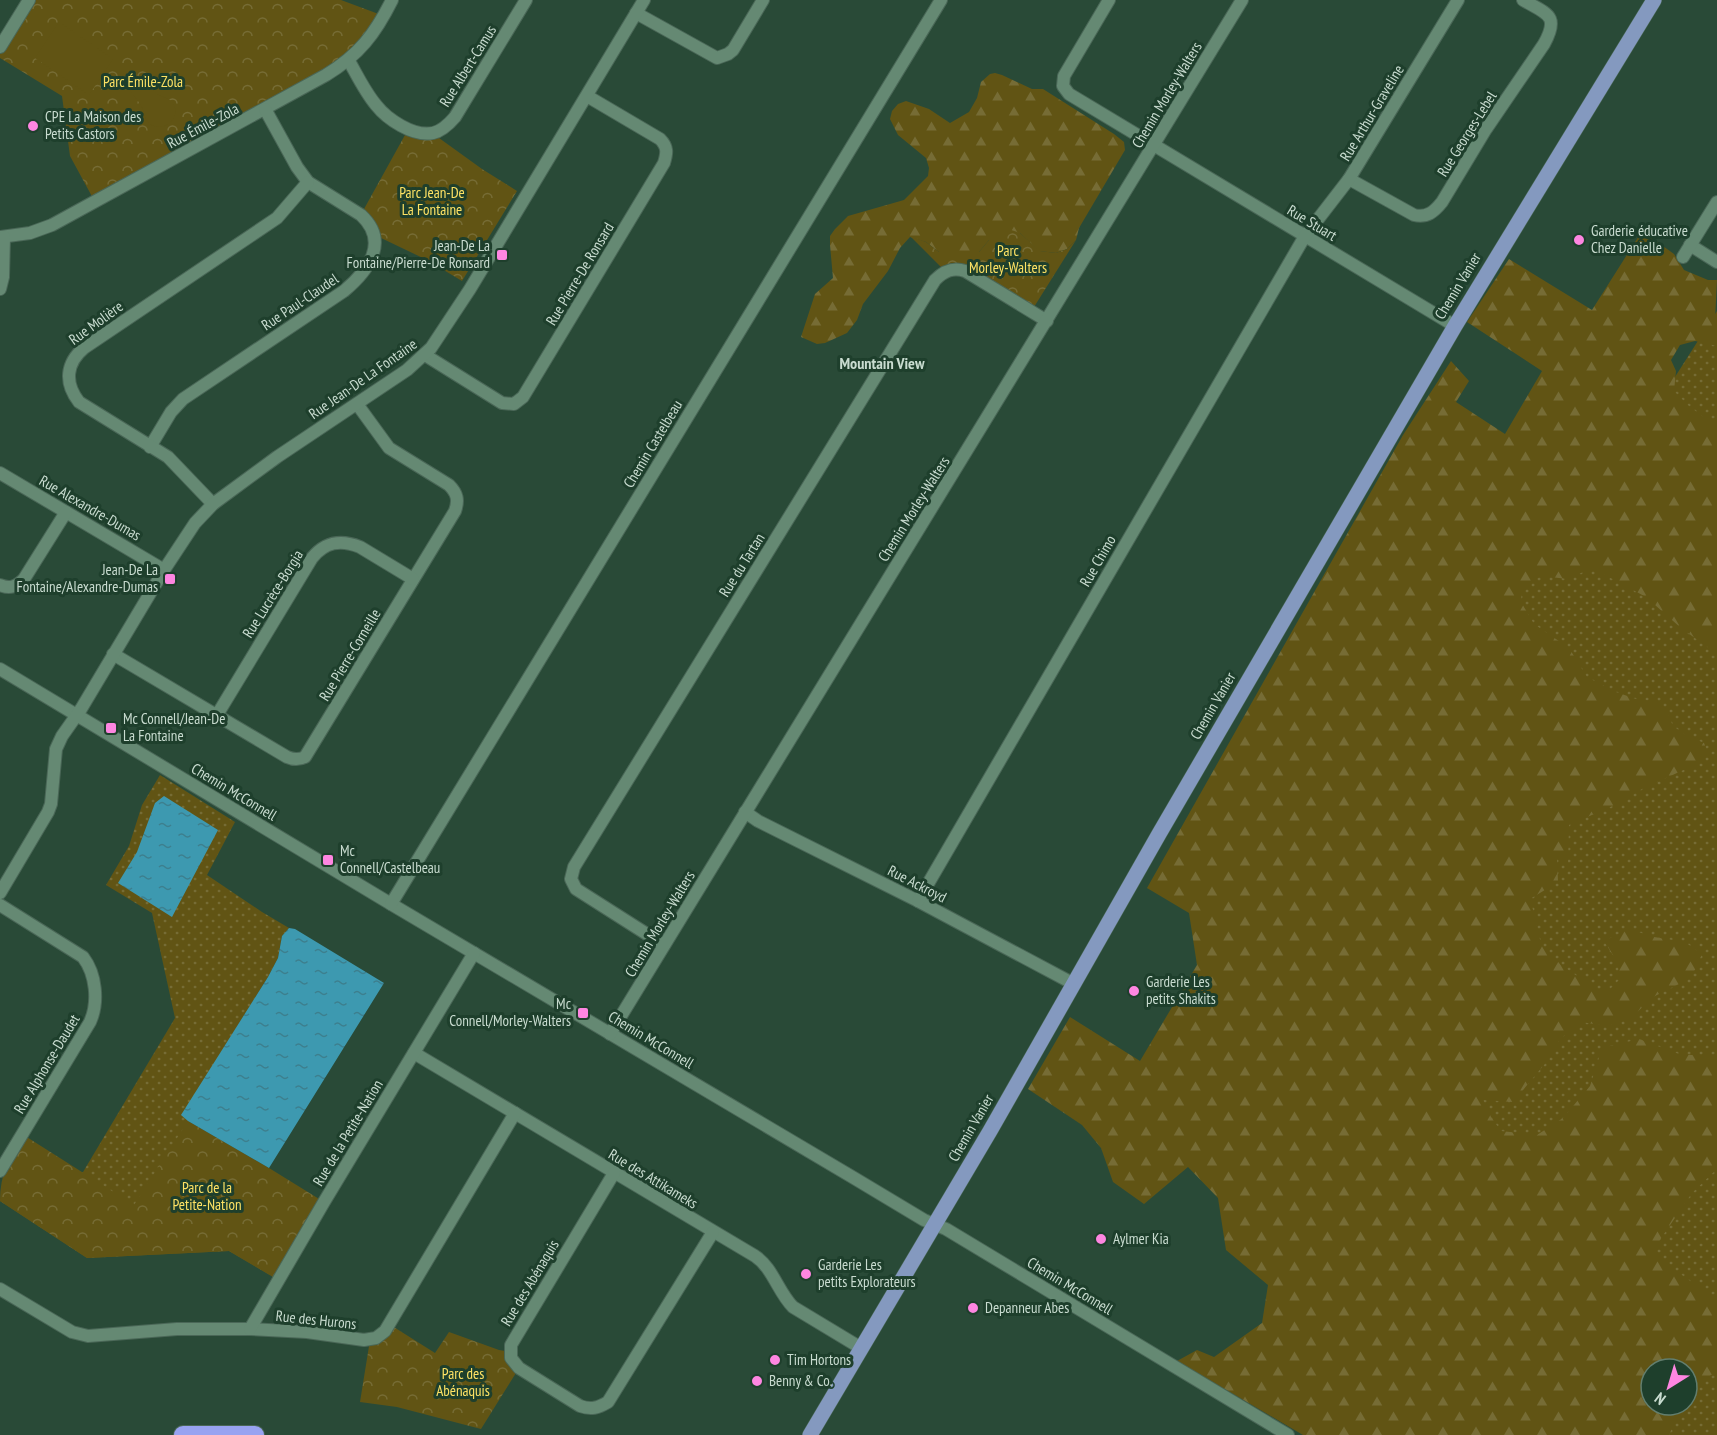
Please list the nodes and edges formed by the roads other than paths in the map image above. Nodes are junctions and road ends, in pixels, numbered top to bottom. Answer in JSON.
{"nodes":[{"id":1,"x":29,"y":0,"type":"edge"},
{"id":2,"x":392,"y":0,"type":"edge"},
{"id":3,"x":526,"y":0,"type":"edge"},
{"id":4,"x":644,"y":0,"type":"edge"},
{"id":5,"x":762,"y":0,"type":"edge"},
{"id":6,"x":940,"y":0,"type":"edge"},
{"id":7,"x":1109,"y":0,"type":"edge"},
{"id":8,"x":1242,"y":0,"type":"edge"},
{"id":9,"x":1458,"y":0,"type":"edge"},
{"id":10,"x":1523,"y":0,"type":"edge"},
{"id":11,"x":1654,"y":0,"type":"edge"},
{"id":12,"x":636,"y":13,"type":"junction"},
{"id":13,"x":0,"y":47,"type":"edge"},
{"id":14,"x":349,"y":61,"type":"junction"},
{"id":15,"x":587,"y":96,"type":"junction"},
{"id":16,"x":265,"y":109,"type":"junction"},
{"id":17,"x":1154,"y":145,"type":"junction"},
{"id":18,"x":1349,"y":179,"type":"junction"},
{"id":19,"x":308,"y":182,"type":"junction"},
{"id":20,"x":1717,"y":202,"type":"edge"},
{"id":21,"x":1305,"y":236,"type":"junction"},
{"id":22,"x":2,"y":237,"type":"edge"},
{"id":23,"x":1690,"y":245,"type":"junction"},
{"id":24,"x":1683,"y":257,"type":"dead end"},
{"id":25,"x":1717,"y":262,"type":"edge"},
{"id":26,"x":0,"y":289,"type":"edge"},
{"id":27,"x":1047,"y":321,"type":"junction"},
{"id":28,"x":1455,"y":326,"type":"junction"},
{"id":29,"x":425,"y":355,"type":"junction"},
{"id":30,"x":357,"y":404,"type":"junction"},
{"id":31,"x":150,"y":447,"type":"junction"},
{"id":32,"x":0,"y":473,"type":"edge"},
{"id":33,"x":213,"y":504,"type":"junction"},
{"id":34,"x":66,"y":512,"type":"junction"},
{"id":35,"x":164,"y":570,"type":"junction"},
{"id":36,"x":413,"y":579,"type":"junction"},
{"id":37,"x":0,"y":585,"type":"edge"},
{"id":38,"x":113,"y":654,"type":"junction"},
{"id":39,"x":0,"y":669,"type":"edge"},
{"id":40,"x":76,"y":715,"type":"junction"},
{"id":41,"x":217,"y":715,"type":"junction"},
{"id":42,"x":745,"y":812,"type":"junction"},
{"id":43,"x":0,"y":893,"type":"edge"},
{"id":44,"x":918,"y":901,"type":"junction"},
{"id":45,"x":391,"y":904,"type":"junction"},
{"id":46,"x":0,"y":905,"type":"edge"},
{"id":47,"x":664,"y":945,"type":"junction"},
{"id":48,"x":474,"y":953,"type":"junction"},
{"id":49,"x":1074,"y":984,"type":"junction"},
{"id":50,"x":610,"y":1034,"type":"junction"},
{"id":51,"x":414,"y":1053,"type":"junction"},
{"id":52,"x":515,"y":1113,"type":"junction"},
{"id":53,"x":0,"y":1172,"type":"edge"},
{"id":54,"x":614,"y":1173,"type":"junction"},
{"id":55,"x":935,"y":1225,"type":"junction"},
{"id":56,"x":712,"y":1232,"type":"junction"},
{"id":57,"x":0,"y":1289,"type":"edge"},
{"id":58,"x":250,"y":1329,"type":"junction"},
{"id":59,"x":861,"y":1348,"type":"junction"},
{"id":60,"x":183,"y":1435,"type":"edge"},
{"id":61,"x":255,"y":1435,"type":"edge"},
{"id":62,"x":810,"y":1435,"type":"edge"},
{"id":63,"x":1288,"y":1435,"type":"edge"}],
"edges":[{"from":1,"to":13,"type":"street"},
{"from":2,"to":14,"type":"street","name":"Rue Émile-Zola"},
{"from":3,"to":14,"type":"street","name":"Rue Albert-Camus"},
{"from":4,"to":12,"type":"street","name":"Rue Jean-De La Fontaine"},
{"from":5,"to":12,"type":"street"},
{"from":6,"to":45,"type":"street","name":"Chemin Castelbeau"},
{"from":7,"to":17,"type":"street","name":"Rue Stuart"},
{"from":8,"to":17,"type":"street","name":"Chemin Morley-Walters"},
{"from":9,"to":18,"type":"street","name":"Rue Arthur-Graveline"},
{"from":10,"to":18,"type":"street","name":"Rue Georges-Lebel"},
{"from":11,"to":28,"type":"main road","name":"Chemin Vanier"},
{"from":12,"to":15,"type":"street","name":"Rue Jean-De La Fontaine"},
{"from":14,"to":16,"type":"street","name":"Rue Émile-Zola"},
{"from":15,"to":29,"type":"street","name":"Rue Jean-De La Fontaine"},
{"from":15,"to":29,"type":"street","name":"Rue Pierre-De Ronsard"},
{"from":16,"to":19,"type":"street","name":"Rue Paul-Claudel"},
{"from":16,"to":22,"type":"street","name":"Rue Émile-Zola"},
{"from":17,"to":21,"type":"street","name":"Rue Stuart"},
{"from":17,"to":27,"type":"street","name":"Chemin Morley-Walters"},
{"from":18,"to":21,"type":"street","name":"Rue Arthur-Graveline"},
{"from":19,"to":31,"type":"street","name":"Rue Paul-Claudel"},
{"from":19,"to":31,"type":"street","name":"Rue Molière"},
{"from":20,"to":23,"type":"street"},
{"from":21,"to":28,"type":"street","name":"Rue Stuart"},
{"from":21,"to":44,"type":"street","name":"Rue Chimo"},
{"from":22,"to":26,"type":"street"},
{"from":23,"to":24,"type":"street"},
{"from":23,"to":25,"type":"street"},
{"from":27,"to":42,"type":"street","name":"Chemin Morley-Walters"},
{"from":27,"to":47,"type":"street","name":"Rue du Tartan"},
{"from":28,"to":49,"type":"main road","name":"Chemin Vanier"},
{"from":29,"to":30,"type":"street","name":"Rue Jean-De La Fontaine"},
{"from":30,"to":33,"type":"street","name":"Rue Jean-De La Fontaine"},
{"from":30,"to":36,"type":"street","name":"Rue Pierre-Corneille"},
{"from":31,"to":33,"type":"street","name":"Rue Molière"},
{"from":32,"to":34,"type":"street","name":"Rue Alexandre-Dumas"},
{"from":33,"to":35,"type":"street","name":"Rue Jean-De La Fontaine"},
{"from":34,"to":35,"type":"street","name":"Rue Alexandre-Dumas"},
{"from":34,"to":37,"type":"street"},
{"from":35,"to":38,"type":"street","name":"Rue Jean-De La Fontaine"},
{"from":36,"to":41,"type":"street","name":"Rue Lucrèce-Borgia"},
{"from":36,"to":41,"type":"street","name":"Rue Pierre-Corneille"},
{"from":38,"to":40,"type":"street","name":"Rue Jean-De La Fontaine"},
{"from":38,"to":41,"type":"street","name":"Rue Pierre-Corneille"},
{"from":39,"to":40,"type":"street","name":"Chemin McConnell"},
{"from":40,"to":43,"type":"street","name":"Rue Jean-De La Fontaine"},
{"from":40,"to":45,"type":"street","name":"Chemin McConnell"},
{"from":42,"to":44,"type":"street","name":"Rue Ackroyd"},
{"from":42,"to":47,"type":"street","name":"Chemin Morley-Walters"},
{"from":44,"to":49,"type":"street","name":"Rue Ackroyd"},
{"from":45,"to":48,"type":"street","name":"Chemin McConnell"},
{"from":46,"to":53,"type":"street","name":"Rue Alphonse-Daudet"},
{"from":47,"to":50,"type":"street","name":"Chemin Morley-Walters"},
{"from":48,"to":50,"type":"street","name":"Chemin McConnell"},
{"from":48,"to":51,"type":"street","name":"Rue de la Petite-Nation"},
{"from":49,"to":55,"type":"main road","name":"Chemin Vanier"},
{"from":50,"to":55,"type":"street","name":"Chemin McConnell"},
{"from":51,"to":52,"type":"street","name":"Rue des Attikameks"},
{"from":51,"to":58,"type":"street","name":"Rue de la Petite-Nation"},
{"from":52,"to":54,"type":"street","name":"Rue des Attikameks"},
{"from":52,"to":58,"type":"street","name":"Rue des Hurons"},
{"from":54,"to":56,"type":"street","name":"Rue des Attikameks"},
{"from":54,"to":56,"type":"street","name":"Rue des Abénaquis"},
{"from":55,"to":59,"type":"main road","name":"Chemin Vanier"},
{"from":55,"to":63,"type":"street","name":"Chemin McConnell"},
{"from":56,"to":59,"type":"street","name":"Rue des Attikameks"},
{"from":57,"to":58,"type":"street","name":"Rue des Hurons"},
{"from":59,"to":62,"type":"main road","name":"Chemin Vanier"},
{"from":60,"to":61,"type":"highway"}]}
